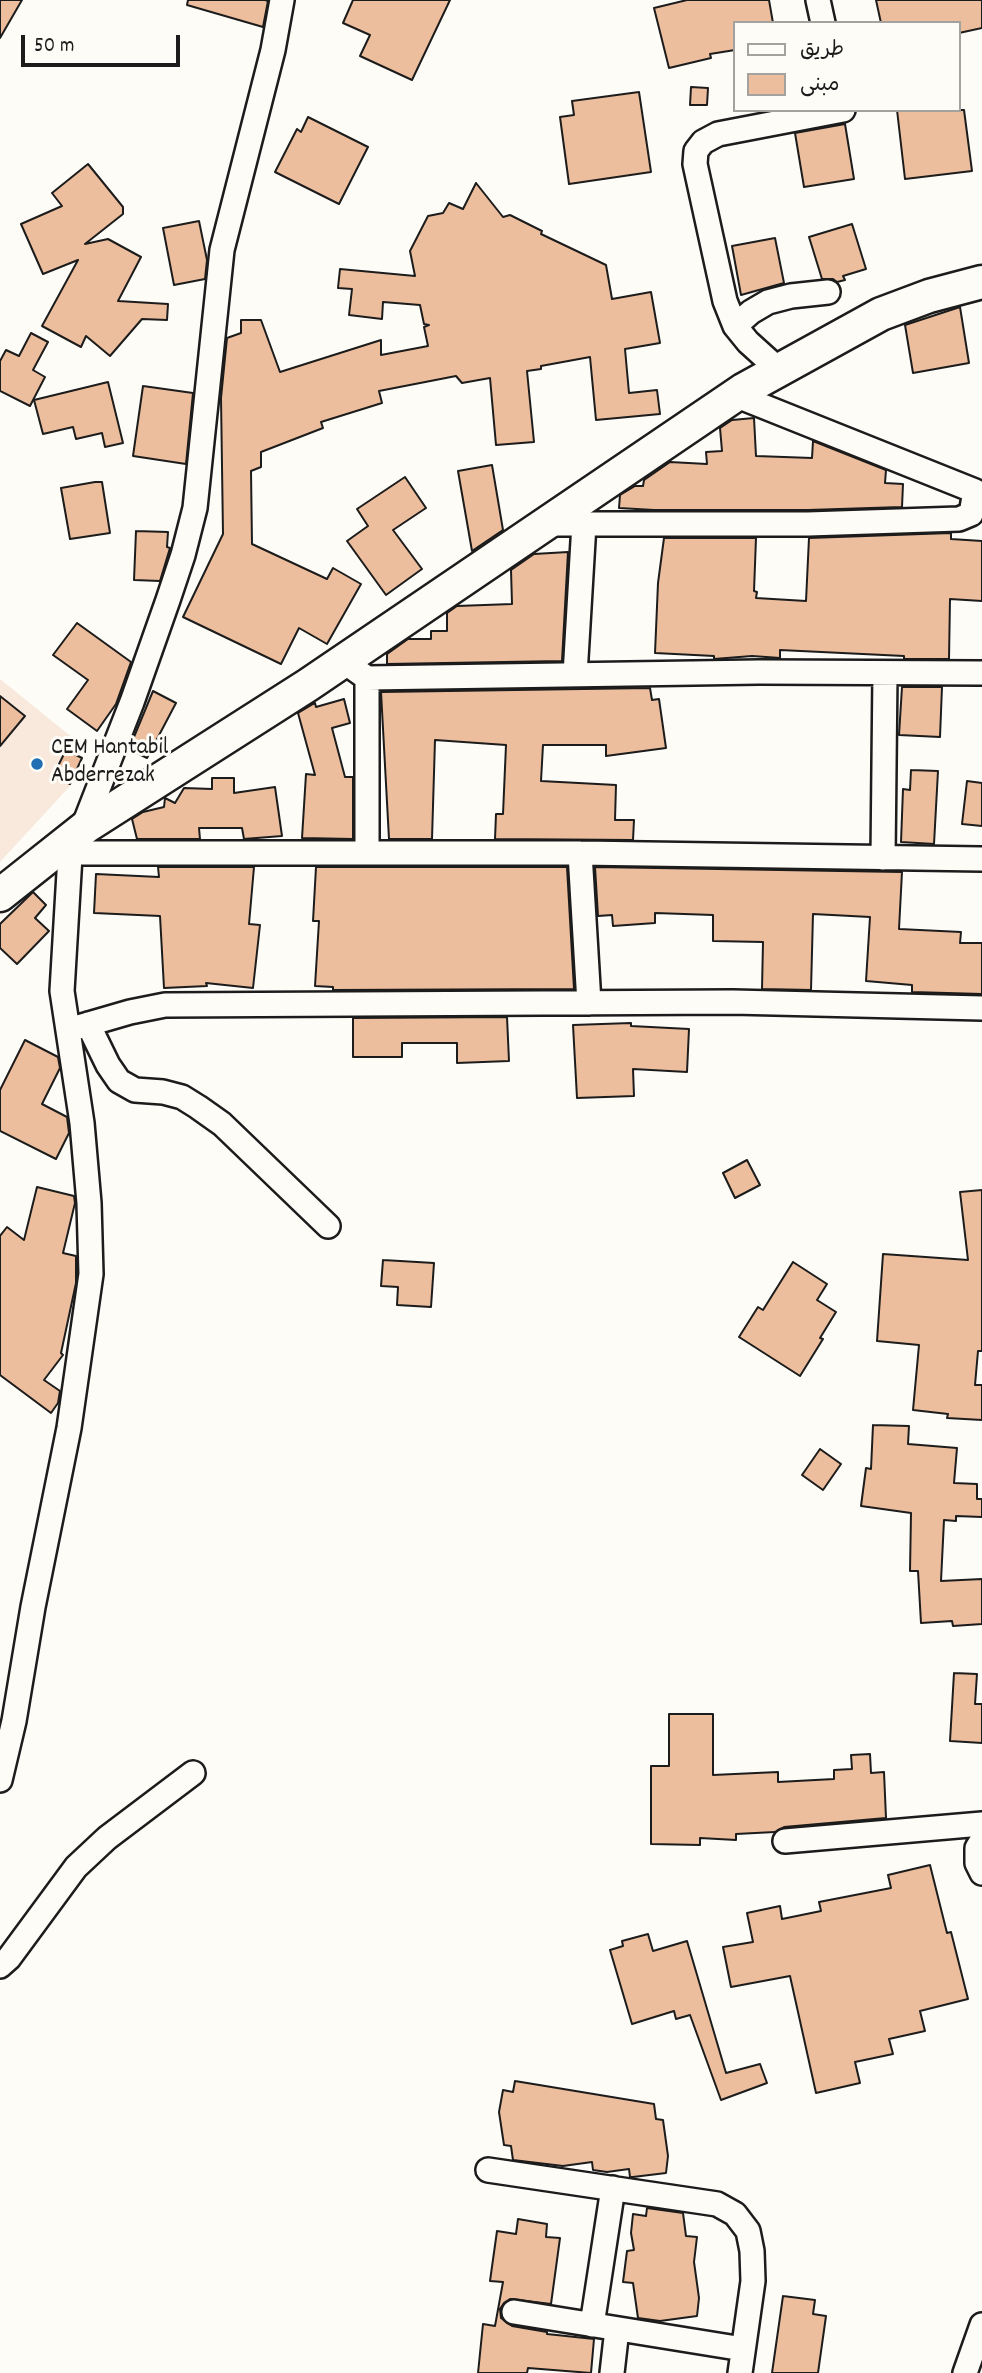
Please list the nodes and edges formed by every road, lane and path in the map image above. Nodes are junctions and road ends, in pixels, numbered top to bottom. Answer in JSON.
{"nodes":[{"id":1,"x":282,"y":0,"type":"edge"},
{"id":2,"x":818,"y":0,"type":"edge"},
{"id":3,"x":823,"y":21,"type":"edge"},
{"id":4,"x":833,"y":112,"type":"edge"},
{"id":5,"x":982,"y":282,"type":"edge"},
{"id":6,"x":828,"y":292,"type":"dead end"},
{"id":7,"x":735,"y":326,"type":"junction"},
{"id":8,"x":779,"y":370,"type":"junction"},
{"id":9,"x":735,"y":396,"type":"junction"},
{"id":10,"x":971,"y":520,"type":"edge"},
{"id":11,"x":544,"y":524,"type":"junction"},
{"id":12,"x":584,"y":524,"type":"junction"},
{"id":13,"x":355,"y":669,"type":"junction"},
{"id":14,"x":885,"y":673,"type":"junction"},
{"id":15,"x":982,"y":673,"type":"edge"},
{"id":16,"x":575,"y":675,"type":"junction"},
{"id":17,"x":74,"y":841,"type":"junction"},
{"id":18,"x":367,"y":853,"type":"junction"},
{"id":19,"x":580,"y":853,"type":"junction"},
{"id":20,"x":883,"y":858,"type":"junction"},
{"id":21,"x":982,"y":859,"type":"edge"},
{"id":22,"x":0,"y":895,"type":"edge"},
{"id":23,"x":589,"y":1003,"type":"junction"},
{"id":24,"x":982,"y":1008,"type":"edge"},
{"id":25,"x":78,"y":1027,"type":"junction"},
{"id":26,"x":328,"y":1226,"type":"dead end"},
{"id":27,"x":193,"y":1773,"type":"dead end"},
{"id":28,"x":0,"y":1780,"type":"edge"},
{"id":29,"x":982,"y":1824,"type":"edge"},
{"id":30,"x":982,"y":1840,"type":"edge"},
{"id":31,"x":785,"y":1841,"type":"dead end"},
{"id":32,"x":982,"y":1873,"type":"edge"},
{"id":33,"x":0,"y":1966,"type":"edge"},
{"id":34,"x":488,"y":2170,"type":"dead end"},
{"id":35,"x":614,"y":2188,"type":"junction"},
{"id":36,"x":514,"y":2312,"type":"dead end"},
{"id":37,"x":592,"y":2325,"type":"junction"},
{"id":38,"x":982,"y":2325,"type":"edge"},
{"id":39,"x":617,"y":2329,"type":"junction"},
{"id":40,"x":743,"y":2349,"type":"junction"},
{"id":41,"x":977,"y":2350,"type":"edge"},
{"id":42,"x":612,"y":2373,"type":"edge"},
{"id":43,"x":740,"y":2373,"type":"edge"},
{"id":44,"x":965,"y":2373,"type":"edge"}],
"edges":[{"from":1,"to":17,"type":"street"},
{"from":2,"to":3,"type":"street"},
{"from":4,"to":7,"type":"street"},
{"from":5,"to":8,"type":"street"},
{"from":6,"to":7,"type":"street"},
{"from":7,"to":8,"type":"street"},
{"from":8,"to":9,"type":"street"},
{"from":9,"to":10,"type":"street"},
{"from":9,"to":11,"type":"street"},
{"from":10,"to":12,"type":"street"},
{"from":11,"to":12,"type":"street"},
{"from":11,"to":13,"type":"street"},
{"from":12,"to":16,"type":"street"},
{"from":13,"to":16,"type":"street"},
{"from":13,"to":17,"type":"street"},
{"from":13,"to":18,"type":"street"},
{"from":14,"to":15,"type":"street"},
{"from":14,"to":16,"type":"street"},
{"from":14,"to":20,"type":"street"},
{"from":17,"to":18,"type":"street"},
{"from":17,"to":22,"type":"street"},
{"from":17,"to":25,"type":"street"},
{"from":18,"to":19,"type":"street"},
{"from":19,"to":20,"type":"street"},
{"from":19,"to":23,"type":"street"},
{"from":20,"to":21,"type":"street"},
{"from":23,"to":24,"type":"street"},
{"from":23,"to":25,"type":"street"},
{"from":25,"to":26,"type":"street"},
{"from":25,"to":28,"type":"street"},
{"from":27,"to":33,"type":"street"},
{"from":29,"to":31,"type":"street"},
{"from":30,"to":32,"type":"street"},
{"from":34,"to":35,"type":"street"},
{"from":35,"to":37,"type":"street"},
{"from":35,"to":40,"type":"street"},
{"from":36,"to":37,"type":"street"},
{"from":37,"to":39,"type":"street"},
{"from":38,"to":41,"type":"street"},
{"from":39,"to":40,"type":"street"},
{"from":39,"to":42,"type":"street"},
{"from":40,"to":43,"type":"street"},
{"from":41,"to":44,"type":"street"}]}
